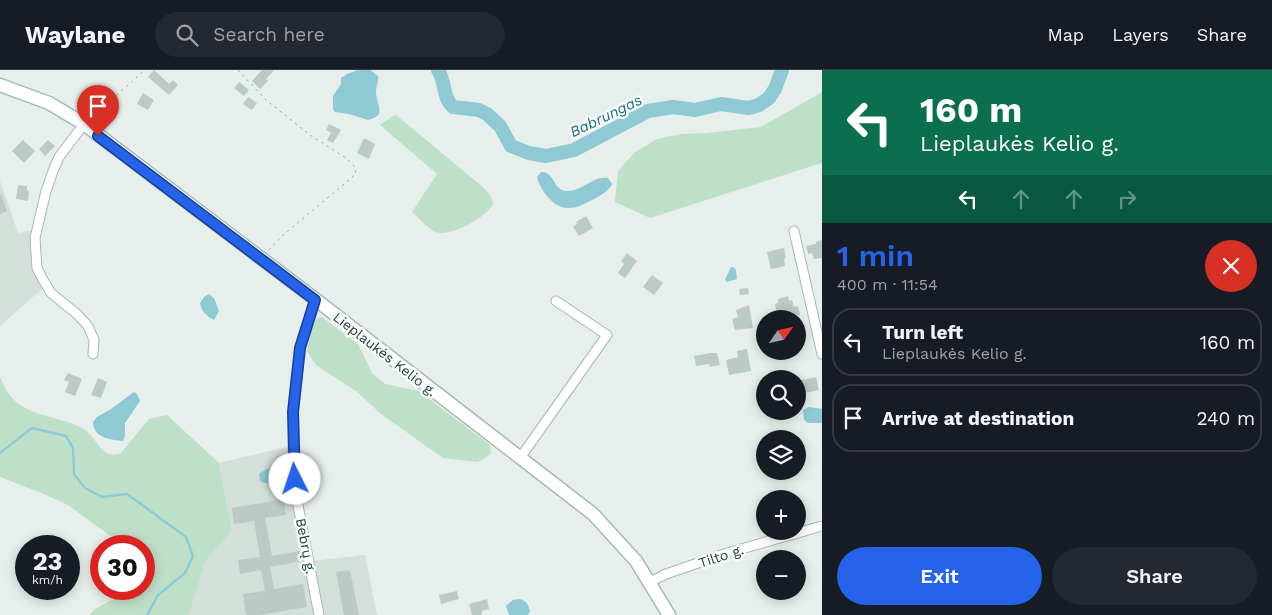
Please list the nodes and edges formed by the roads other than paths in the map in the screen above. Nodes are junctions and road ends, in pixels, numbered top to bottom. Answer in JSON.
{"nodes":[{"id":1,"x":0,"y":85,"type":"edge"},
{"id":2,"x":84,"y":124,"type":"junction"},
{"id":3,"x":794,"y":231,"type":"dead end"},
{"id":4,"x":315,"y":300,"type":"junction"},
{"id":5,"x":556,"y":301,"type":"dead end"},
{"id":6,"x":93,"y":354,"type":"dead end"},
{"id":7,"x":822,"y":354,"type":"edge"},
{"id":8,"x":520,"y":458,"type":"junction"},
{"id":9,"x":822,"y":526,"type":"edge"},
{"id":10,"x":650,"y":582,"type":"junction"},
{"id":11,"x":319,"y":615,"type":"edge"},
{"id":12,"x":669,"y":615,"type":"edge"}],
"edges":[{"from":1,"to":2,"type":"main road","name":"Lieplaukės Kelio g."},
{"from":2,"to":4,"type":"main road","name":"Lieplaukės Kelio g."},
{"from":2,"to":6,"type":"street"},
{"from":3,"to":7,"type":"street"},
{"from":4,"to":8,"type":"main road","name":"Lieplaukės Kelio g."},
{"from":4,"to":11,"type":"street","name":"Bebrų g."},
{"from":5,"to":8,"type":"street"},
{"from":8,"to":10,"type":"main road","name":"Lieplaukės Kelio g."},
{"from":9,"to":10,"type":"street","name":"Tilto g."},
{"from":10,"to":12,"type":"main road","name":"Lieplaukės Kelio g."}]}
